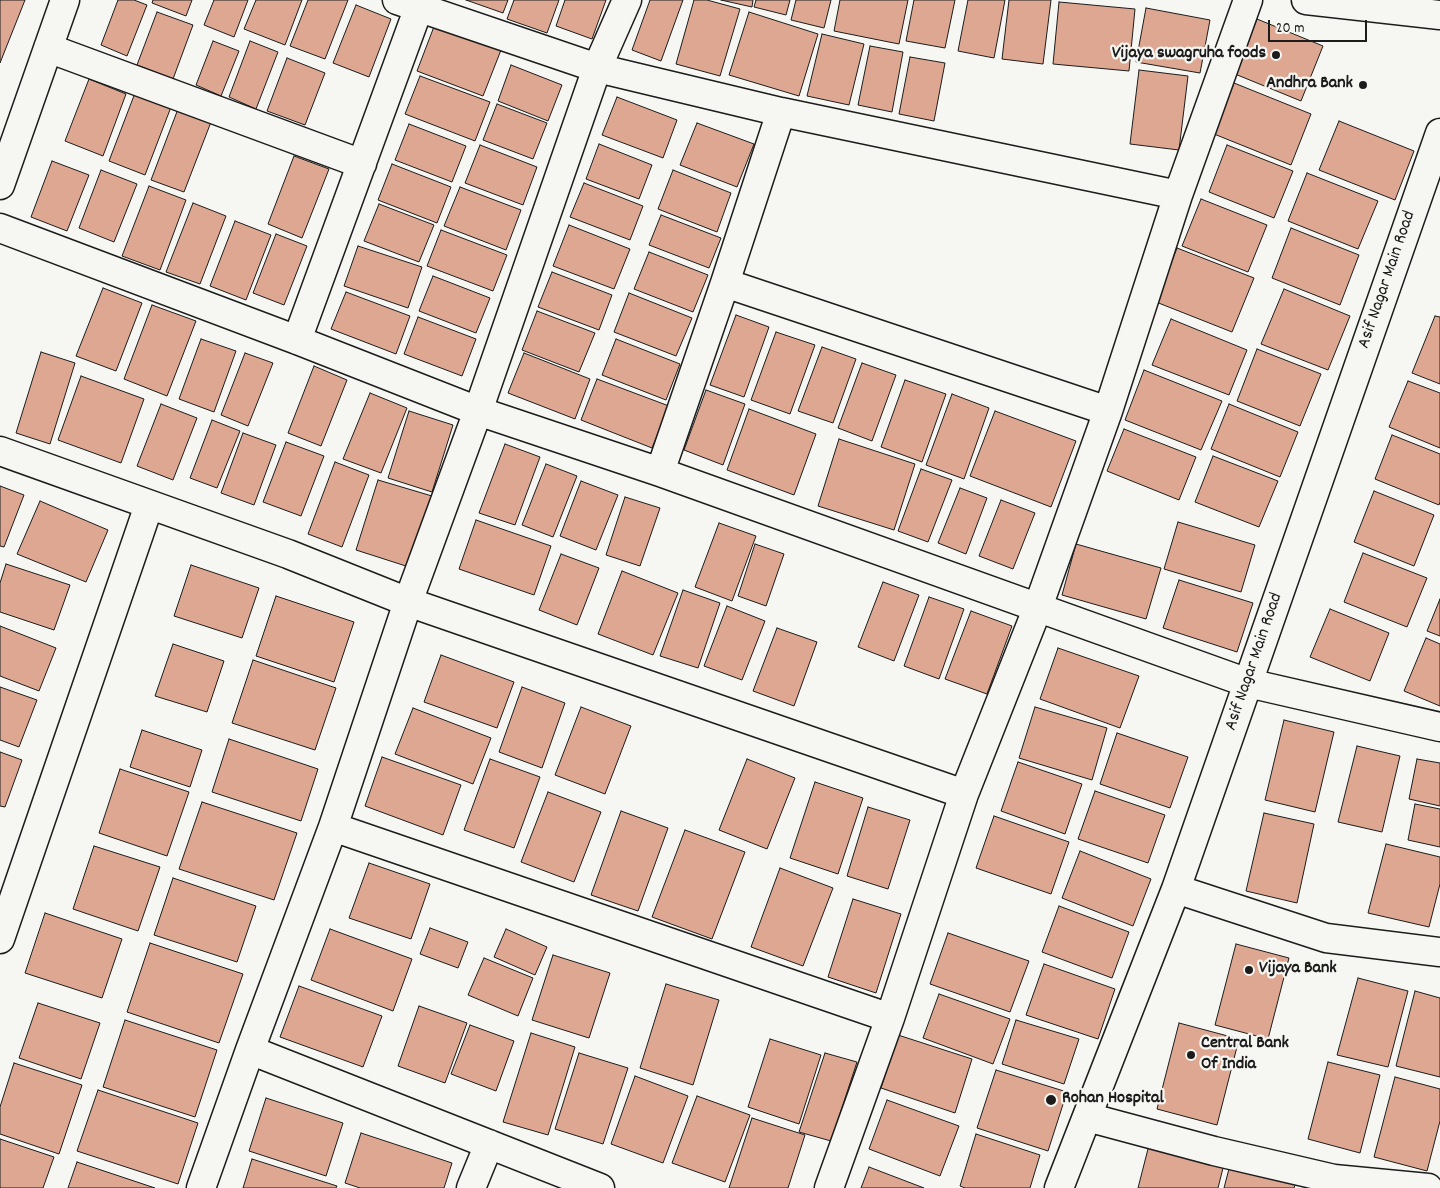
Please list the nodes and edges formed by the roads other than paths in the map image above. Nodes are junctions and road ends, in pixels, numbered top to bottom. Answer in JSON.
{"nodes":[{"id":1,"x":65,"y":0,"type":"edge"},
{"id":2,"x":628,"y":0,"type":"edge"},
{"id":3,"x":1248,"y":0,"type":"edge"},
{"id":4,"x":1306,"y":0,"type":"edge"},
{"id":5,"x":408,"y":4,"type":"edge"},
{"id":6,"x":1440,"y":15,"type":"edge"},
{"id":7,"x":48,"y":48,"type":"junction"},
{"id":8,"x":597,"y":68,"type":"junction"},
{"id":9,"x":780,"y":112,"type":"junction"},
{"id":10,"x":1440,"y":132,"type":"edge"},
{"id":11,"x":362,"y":164,"type":"junction"},
{"id":12,"x":0,"y":185,"type":"edge"},
{"id":13,"x":1178,"y":195,"type":"junction"},
{"id":14,"x":0,"y":228,"type":"edge"},
{"id":15,"x":725,"y":283,"type":"junction"},
{"id":16,"x":297,"y":340,"type":"junction"},
{"id":17,"x":478,"y":411,"type":"junction"},
{"id":18,"x":1108,"y":411,"type":"junction"},
{"id":19,"x":0,"y":451,"type":"edge"},
{"id":20,"x":660,"y":472,"type":"junction"},
{"id":21,"x":150,"y":505,"type":"junction"},
{"id":22,"x":408,"y":602,"type":"junction"},
{"id":23,"x":1038,"y":607,"type":"junction"},
{"id":24,"x":1248,"y":683,"type":"junction"},
{"id":25,"x":1440,"y":727,"type":"edge"},
{"id":26,"x":964,"y":794,"type":"junction"},
{"id":27,"x":334,"y":827,"type":"junction"},
{"id":28,"x":1176,"y":888,"type":"junction"},
{"id":29,"x":0,"y":938,"type":"edge"},
{"id":30,"x":1440,"y":952,"type":"edge"},
{"id":31,"x":890,"y":1018,"type":"junction"},
{"id":32,"x":250,"y":1050,"type":"junction"},
{"id":33,"x":1086,"y":1117,"type":"junction"},
{"id":34,"x":489,"y":1144,"type":"junction"},
{"id":35,"x":1332,"y":1183,"type":"edge"},
{"id":36,"x":202,"y":1188,"type":"edge"},
{"id":37,"x":472,"y":1188,"type":"edge"},
{"id":38,"x":600,"y":1188,"type":"edge"},
{"id":39,"x":829,"y":1188,"type":"edge"},
{"id":40,"x":1059,"y":1188,"type":"edge"},
{"id":41,"x":1428,"y":1188,"type":"edge"}],
"edges":[{"from":1,"to":7,"type":"street"},
{"from":2,"to":8,"type":"street"},
{"from":3,"to":13,"type":"street"},
{"from":4,"to":6,"type":"street"},
{"from":5,"to":8,"type":"street"},
{"from":5,"to":11,"type":"street"},
{"from":7,"to":11,"type":"street"},
{"from":7,"to":12,"type":"street"},
{"from":8,"to":9,"type":"street"},
{"from":8,"to":17,"type":"street"},
{"from":9,"to":13,"type":"street"},
{"from":9,"to":15,"type":"street"},
{"from":10,"to":24,"type":"street","name":"Asif Nagar Main Road"},
{"from":11,"to":16,"type":"street"},
{"from":13,"to":18,"type":"street"},
{"from":14,"to":16,"type":"street"},
{"from":15,"to":18,"type":"street"},
{"from":15,"to":20,"type":"street"},
{"from":16,"to":17,"type":"street"},
{"from":17,"to":20,"type":"street"},
{"from":17,"to":22,"type":"street"},
{"from":18,"to":23,"type":"street"},
{"from":19,"to":21,"type":"street"},
{"from":20,"to":23,"type":"street"},
{"from":21,"to":22,"type":"street"},
{"from":21,"to":29,"type":"street"},
{"from":22,"to":26,"type":"street"},
{"from":22,"to":27,"type":"street"},
{"from":23,"to":24,"type":"street"},
{"from":23,"to":26,"type":"street"},
{"from":24,"to":25,"type":"street"},
{"from":24,"to":28,"type":"street","name":"Asif Nagar Main Road"},
{"from":26,"to":31,"type":"street"},
{"from":27,"to":31,"type":"street"},
{"from":27,"to":32,"type":"street"},
{"from":28,"to":30,"type":"street"},
{"from":28,"to":33,"type":"street","name":"Asif Nagar Main Road"},
{"from":31,"to":39,"type":"street"},
{"from":32,"to":34,"type":"street"},
{"from":32,"to":36,"type":"street"},
{"from":33,"to":35,"type":"street"},
{"from":33,"to":40,"type":"street","name":"Asif Nagar Main Road"},
{"from":34,"to":37,"type":"street"},
{"from":34,"to":38,"type":"street"},
{"from":35,"to":41,"type":"street"}]}
